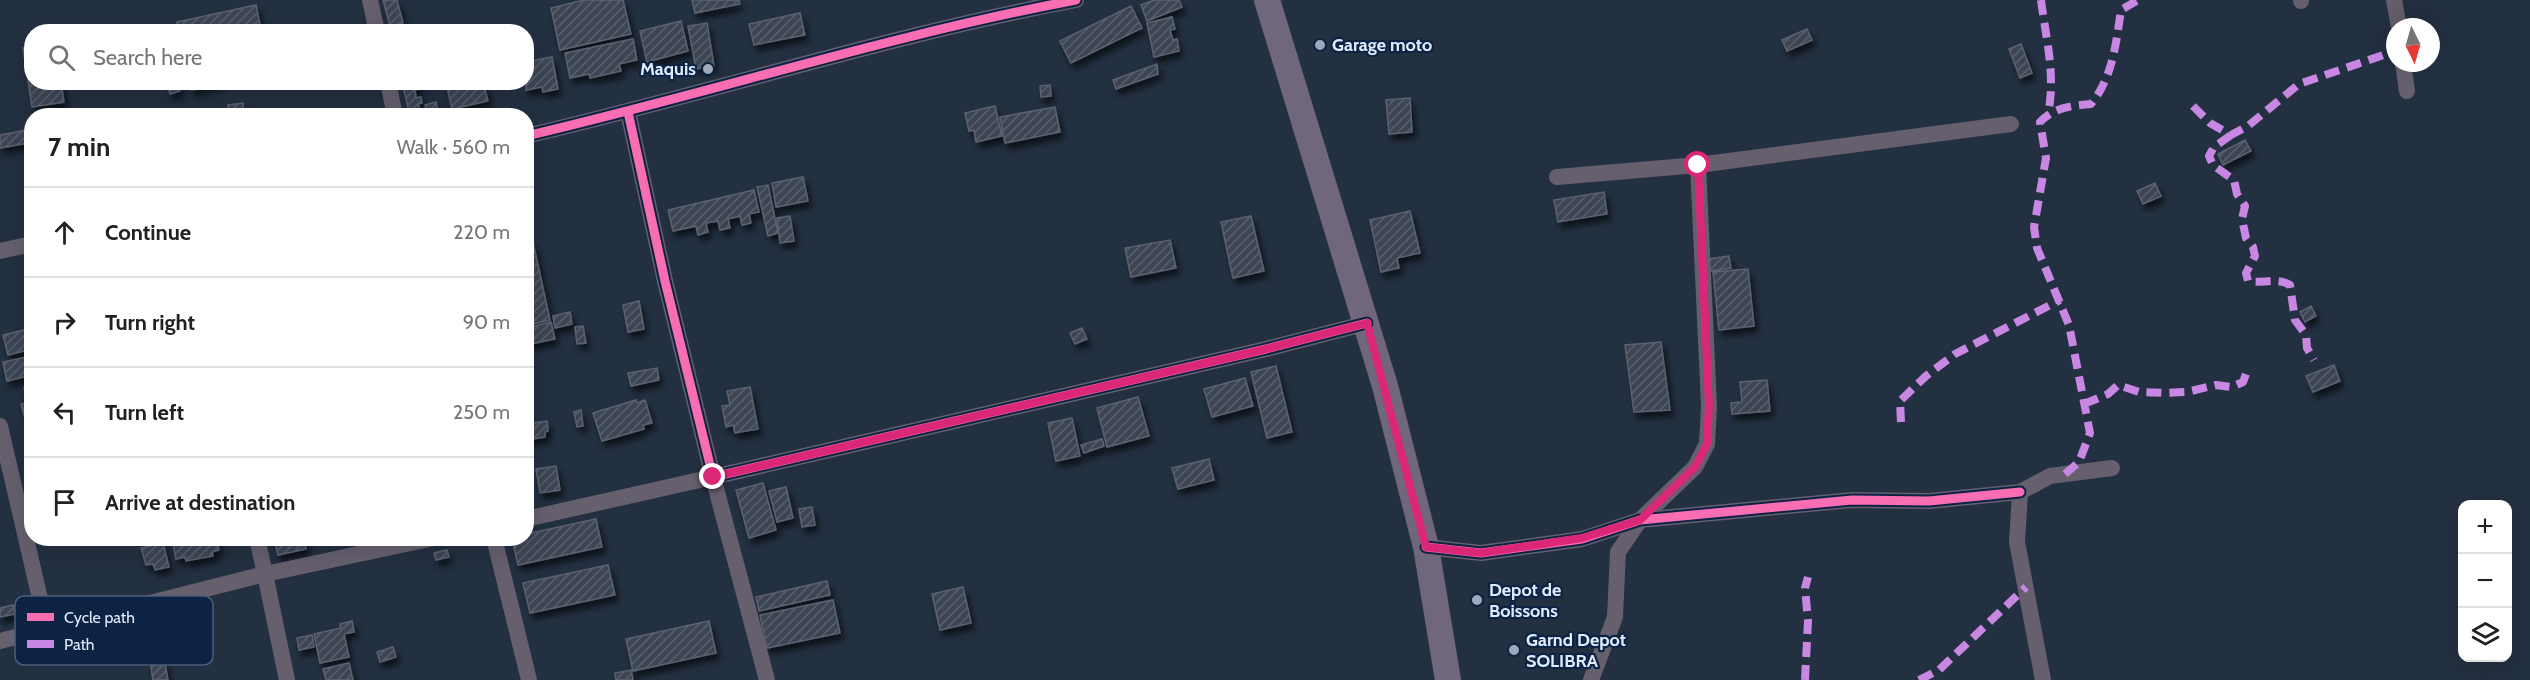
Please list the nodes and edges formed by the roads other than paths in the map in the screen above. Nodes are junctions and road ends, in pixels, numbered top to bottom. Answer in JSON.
{"nodes":[{"id":1,"x":370,"y":0,"type":"edge"},
{"id":2,"x":1076,"y":0,"type":"edge"},
{"id":3,"x":1267,"y":0,"type":"edge"},
{"id":4,"x":2394,"y":0,"type":"edge"},
{"id":5,"x":2397,"y":18,"type":"edge"},
{"id":6,"x":375,"y":24,"type":"edge"},
{"id":7,"x":2404,"y":72,"type":"edge"},
{"id":8,"x":390,"y":90,"type":"edge"},
{"id":9,"x":2406,"y":91,"type":"dead end"},
{"id":10,"x":393,"y":108,"type":"edge"},
{"id":11,"x":628,"y":112,"type":"junction"},
{"id":12,"x":2012,"y":124,"type":"dead end"},
{"id":13,"x":534,"y":134,"type":"edge"},
{"id":14,"x":1698,"y":165,"type":"junction"},
{"id":15,"x":1557,"y":177,"type":"dead end"},
{"id":16,"x":24,"y":246,"type":"edge"},
{"id":17,"x":0,"y":251,"type":"edge"},
{"id":18,"x":1367,"y":323,"type":"junction"},
{"id":19,"x":0,"y":426,"type":"edge"},
{"id":20,"x":2112,"y":468,"type":"dead end"},
{"id":21,"x":713,"y":477,"type":"junction"},
{"id":22,"x":2020,"y":492,"type":"junction"},
{"id":23,"x":534,"y":517,"type":"edge"},
{"id":24,"x":1640,"y":520,"type":"junction"},
{"id":25,"x":24,"y":529,"type":"edge"},
{"id":26,"x":28,"y":546,"type":"edge"},
{"id":27,"x":259,"y":546,"type":"edge"},
{"id":28,"x":396,"y":546,"type":"edge"},
{"id":29,"x":496,"y":546,"type":"edge"},
{"id":30,"x":1426,"y":547,"type":"junction"},
{"id":31,"x":265,"y":574,"type":"junction"},
{"id":32,"x":40,"y":596,"type":"edge"},
{"id":33,"x":176,"y":596,"type":"edge"},
{"id":34,"x":15,"y":637,"type":"edge"},
{"id":35,"x":0,"y":641,"type":"edge"},
{"id":36,"x":287,"y":680,"type":"edge"},
{"id":37,"x":529,"y":680,"type":"edge"},
{"id":38,"x":766,"y":680,"type":"edge"},
{"id":39,"x":1448,"y":680,"type":"edge"},
{"id":40,"x":1591,"y":680,"type":"edge"},
{"id":41,"x":2043,"y":680,"type":"edge"}],
"edges":[{"from":1,"to":6,"type":"street"},
{"from":2,"to":11,"type":"street"},
{"from":3,"to":18,"type":"main road"},
{"from":4,"to":5,"type":"street"},
{"from":7,"to":9,"type":"street"},
{"from":8,"to":10,"type":"street"},
{"from":11,"to":13,"type":"street"},
{"from":11,"to":21,"type":"street"},
{"from":12,"to":14,"type":"street"},
{"from":14,"to":15,"type":"street"},
{"from":14,"to":24,"type":"street"},
{"from":16,"to":17,"type":"street"},
{"from":18,"to":21,"type":"street"},
{"from":18,"to":30,"type":"main road"},
{"from":19,"to":25,"type":"street"},
{"from":20,"to":22,"type":"street"},
{"from":21,"to":23,"type":"street"},
{"from":21,"to":38,"type":"street"},
{"from":22,"to":24,"type":"street"},
{"from":22,"to":41,"type":"street"},
{"from":24,"to":30,"type":"street"},
{"from":24,"to":40,"type":"street"},
{"from":26,"to":32,"type":"street"},
{"from":27,"to":31,"type":"street"},
{"from":28,"to":31,"type":"street"},
{"from":29,"to":37,"type":"street"},
{"from":30,"to":39,"type":"main road"},
{"from":31,"to":33,"type":"street"},
{"from":31,"to":36,"type":"street"},
{"from":34,"to":35,"type":"street"}]}
